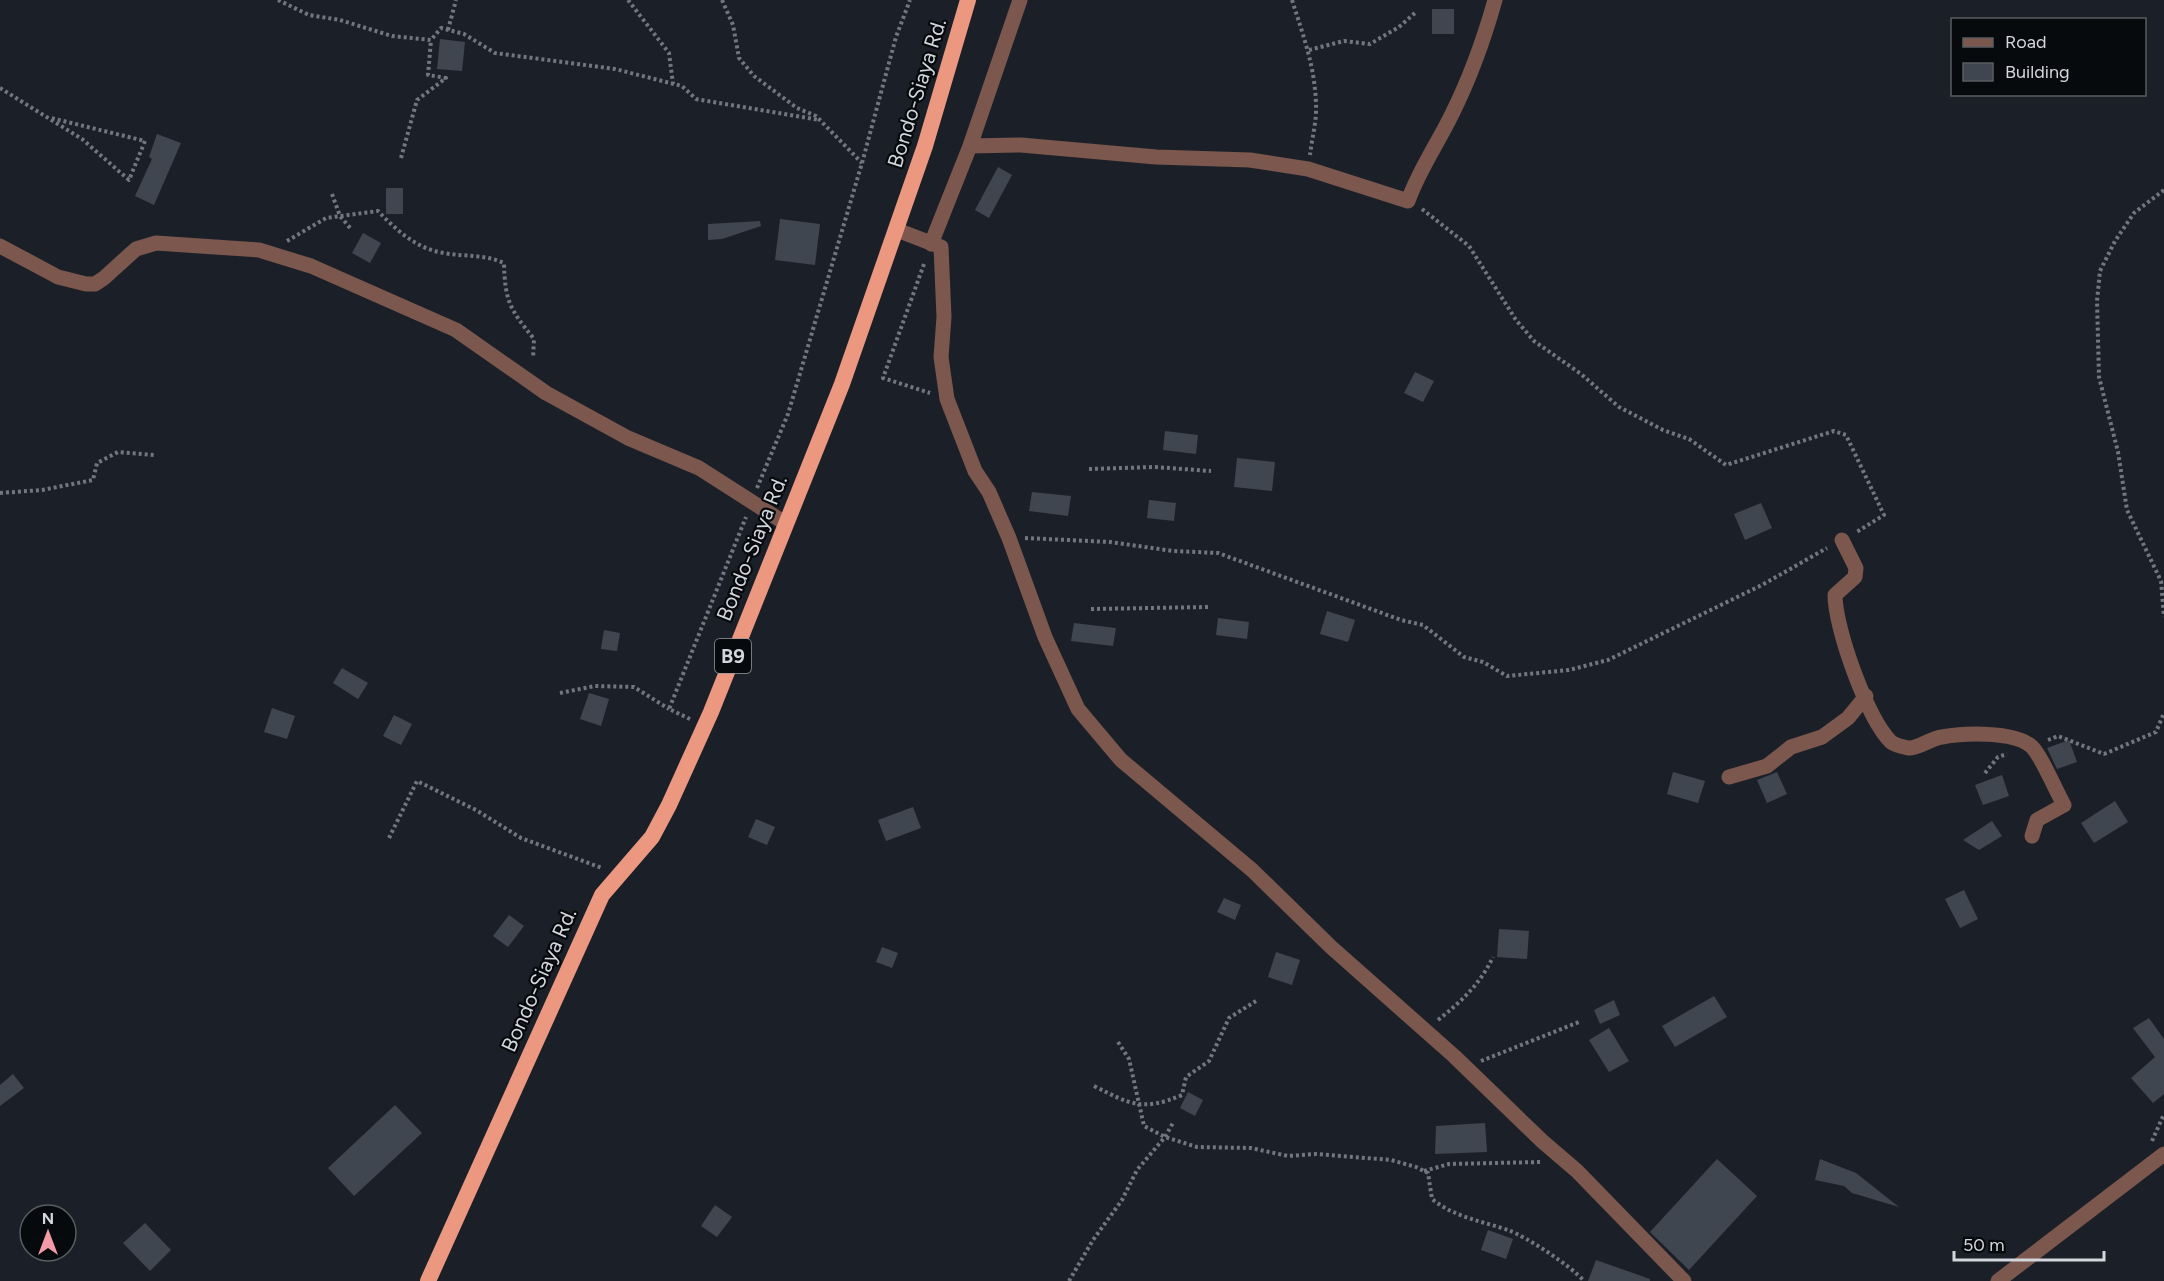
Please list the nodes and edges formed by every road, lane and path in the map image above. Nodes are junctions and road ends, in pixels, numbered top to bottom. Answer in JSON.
{"nodes":[{"id":1,"x":278,"y":0,"type":"edge"},
{"id":2,"x":456,"y":0,"type":"edge"},
{"id":3,"x":628,"y":0,"type":"edge"},
{"id":4,"x":722,"y":0,"type":"edge"},
{"id":5,"x":910,"y":0,"type":"edge"},
{"id":6,"x":968,"y":0,"type":"edge"},
{"id":7,"x":1020,"y":0,"type":"edge"},
{"id":8,"x":1292,"y":0,"type":"edge"},
{"id":9,"x":1495,"y":0,"type":"edge"},
{"id":10,"x":1415,"y":13,"type":"dead end"},
{"id":11,"x":448,"y":30,"type":"junction"},
{"id":12,"x":431,"y":40,"type":"junction"},
{"id":13,"x":1309,"y":50,"type":"junction"},
{"id":14,"x":673,"y":84,"type":"junction"},
{"id":15,"x":0,"y":88,"type":"edge"},
{"id":16,"x":51,"y":118,"type":"junction"},
{"id":17,"x":820,"y":120,"type":"junction"},
{"id":18,"x":970,"y":146,"type":"junction"},
{"id":19,"x":400,"y":158,"type":"dead end"},
{"id":20,"x":862,"y":163,"type":"junction"},
{"id":21,"x":1308,"y":169,"type":"junction"},
{"id":22,"x":2164,"y":190,"type":"edge"},
{"id":23,"x":333,"y":194,"type":"dead end"},
{"id":24,"x":1407,"y":201,"type":"junction"},
{"id":25,"x":340,"y":216,"type":"junction"},
{"id":26,"x":351,"y":229,"type":"dead end"},
{"id":27,"x":897,"y":230,"type":"junction"},
{"id":28,"x":931,"y":244,"type":"junction"},
{"id":29,"x":0,"y":246,"type":"edge"},
{"id":30,"x":268,"y":252,"type":"junction"},
{"id":31,"x":532,"y":358,"type":"dead end"},
{"id":32,"x":947,"y":399,"type":"junction"},
{"id":33,"x":155,"y":455,"type":"dead end"},
{"id":34,"x":1089,"y":469,"type":"dead end"},
{"id":35,"x":1211,"y":471,"type":"dead end"},
{"id":36,"x":0,"y":493,"type":"edge"},
{"id":37,"x":752,"y":501,"type":"junction"},
{"id":38,"x":785,"y":523,"type":"junction"},
{"id":39,"x":1009,"y":538,"type":"junction"},
{"id":40,"x":1842,"y":540,"type":"junction"},
{"id":41,"x":2163,"y":579,"type":"edge"},
{"id":42,"x":1208,"y":608,"type":"dead end"},
{"id":43,"x":1091,"y":609,"type":"dead end"},
{"id":44,"x":2164,"y":617,"type":"edge"},
{"id":45,"x":560,"y":693,"type":"dead end"},
{"id":46,"x":1866,"y":696,"type":"junction"},
{"id":47,"x":669,"y":709,"type":"junction"},
{"id":48,"x":2164,"y":713,"type":"edge"},
{"id":49,"x":704,"y":725,"type":"junction"},
{"id":50,"x":2104,"y":753,"type":"dead end"},
{"id":51,"x":1729,"y":777,"type":"dead end"},
{"id":52,"x":2032,"y":836,"type":"dead end"},
{"id":53,"x":389,"y":838,"type":"dead end"},
{"id":54,"x":619,"y":874,"type":"junction"},
{"id":55,"x":1493,"y":957,"type":"dead end"},
{"id":56,"x":1256,"y":1001,"type":"dead end"},
{"id":57,"x":1579,"y":1022,"type":"dead end"},
{"id":58,"x":1426,"y":1030,"type":"junction"},
{"id":59,"x":1118,"y":1042,"type":"dead end"},
{"id":60,"x":1467,"y":1067,"type":"junction"},
{"id":61,"x":1094,"y":1086,"type":"dead end"},
{"id":62,"x":1138,"y":1105,"type":"junction"},
{"id":63,"x":1174,"y":1121,"type":"dead end"},
{"id":64,"x":1165,"y":1137,"type":"junction"},
{"id":65,"x":2164,"y":1154,"type":"edge"},
{"id":66,"x":1565,"y":1160,"type":"junction"},
{"id":67,"x":1423,"y":1171,"type":"junction"},
{"id":68,"x":428,"y":1281,"type":"edge"},
{"id":69,"x":1069,"y":1281,"type":"edge"},
{"id":70,"x":1584,"y":1281,"type":"edge"},
{"id":71,"x":1684,"y":1281,"type":"edge"},
{"id":72,"x":1998,"y":1281,"type":"edge"}],
"edges":[{"from":1,"to":12,"type":"path"},
{"from":2,"to":11,"type":"path"},
{"from":3,"to":14,"type":"path"},
{"from":4,"to":17,"type":"path"},
{"from":5,"to":20,"type":"path"},
{"from":6,"to":27,"type":"highway","name":"Bondo-Siaya Rd.","number":"B9"},
{"from":7,"to":18,"type":"street"},
{"from":8,"to":13,"type":"path"},
{"from":9,"to":24,"type":"street"},
{"from":10,"to":13,"type":"path"},
{"from":11,"to":12,"type":"path"},
{"from":11,"to":14,"type":"path"},
{"from":12,"to":19,"type":"path"},
{"from":13,"to":21,"type":"path"},
{"from":14,"to":17,"type":"path"},
{"from":15,"to":16,"type":"path"},
{"from":16,"to":16,"type":"path"},
{"from":17,"to":20,"type":"path"},
{"from":18,"to":21,"type":"street"},
{"from":18,"to":28,"type":"street"},
{"from":20,"to":37,"type":"path"},
{"from":21,"to":24,"type":"street"},
{"from":22,"to":41,"type":"path"},
{"from":23,"to":25,"type":"path"},
{"from":24,"to":40,"type":"path"},
{"from":25,"to":26,"type":"path"},
{"from":25,"to":30,"type":"path"},
{"from":25,"to":31,"type":"path"},
{"from":27,"to":28,"type":"street"},
{"from":27,"to":38,"type":"highway","name":"Bondo-Siaya Rd.","number":"B9"},
{"from":28,"to":32,"type":"street"},
{"from":28,"to":32,"type":"path"},
{"from":29,"to":30,"type":"street"},
{"from":30,"to":37,"type":"street"},
{"from":32,"to":39,"type":"street"},
{"from":33,"to":36,"type":"path"},
{"from":34,"to":35,"type":"path"},
{"from":37,"to":38,"type":"street"},
{"from":37,"to":47,"type":"path"},
{"from":38,"to":49,"type":"highway","name":"Bondo-Siaya Rd.","number":"B9"},
{"from":39,"to":40,"type":"path"},
{"from":39,"to":58,"type":"street"},
{"from":40,"to":46,"type":"street"},
{"from":41,"to":44,"type":"path"},
{"from":42,"to":43,"type":"path"},
{"from":45,"to":47,"type":"path"},
{"from":46,"to":51,"type":"street"},
{"from":46,"to":52,"type":"street"},
{"from":47,"to":49,"type":"path"},
{"from":48,"to":50,"type":"path"},
{"from":49,"to":54,"type":"highway","name":"Bondo-Siaya Rd.","number":"B9"},
{"from":53,"to":54,"type":"path"},
{"from":54,"to":68,"type":"highway","name":"Bondo-Siaya Rd.","number":"B9"},
{"from":55,"to":58,"type":"path"},
{"from":56,"to":62,"type":"path"},
{"from":57,"to":60,"type":"path"},
{"from":58,"to":60,"type":"street"},
{"from":59,"to":62,"type":"path"},
{"from":60,"to":66,"type":"street"},
{"from":61,"to":62,"type":"path"},
{"from":62,"to":64,"type":"path"},
{"from":63,"to":64,"type":"path"},
{"from":64,"to":67,"type":"path"},
{"from":64,"to":69,"type":"path"},
{"from":65,"to":72,"type":"street"},
{"from":66,"to":67,"type":"path"},
{"from":66,"to":71,"type":"street"},
{"from":67,"to":70,"type":"path"}]}
